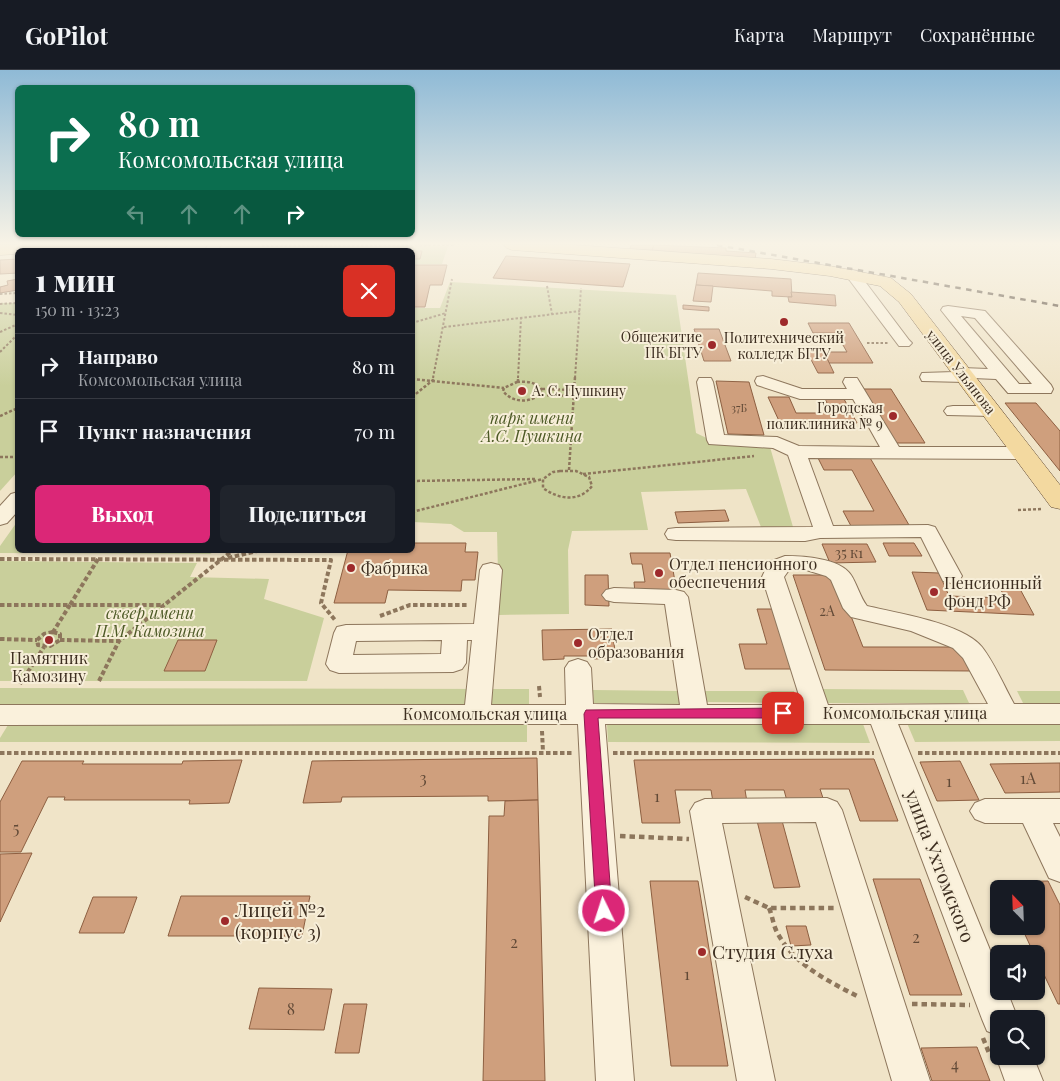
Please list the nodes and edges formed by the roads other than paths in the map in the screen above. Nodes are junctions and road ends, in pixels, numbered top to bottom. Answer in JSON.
{"nodes":[{"id":1,"x":866,"y":292,"type":"edge"},
{"id":2,"x":900,"y":292,"type":"edge"},
{"id":3,"x":904,"y":343,"type":"dead end"},
{"id":4,"x":1001,"y":374,"type":"junction"},
{"id":5,"x":964,"y":375,"type":"junction"},
{"id":6,"x":928,"y":377,"type":"dead end"},
{"id":7,"x":763,"y":381,"type":"dead end"},
{"id":8,"x":705,"y":382,"type":"dead end"},
{"id":9,"x":953,"y":411,"type":"dead end"},
{"id":10,"x":992,"y":411,"type":"junction"},
{"id":11,"x":796,"y":452,"type":"junction"},
{"id":12,"x":893,"y":453,"type":"junction"},
{"id":13,"x":1021,"y":453,"type":"junction"},
{"id":14,"x":1052,"y":506,"type":"edge"},
{"id":15,"x":825,"y":532,"type":"junction"},
{"id":16,"x":676,"y":534,"type":"dead end"},
{"id":17,"x":490,"y":570,"type":"dead end"},
{"id":18,"x":951,"y":576,"type":"dead end"},
{"id":19,"x":614,"y":595,"type":"dead end"},
{"id":20,"x":340,"y":622,"type":"road end"},
{"id":21,"x":485,"y":632,"type":"junction"},
{"id":22,"x":578,"y":668,"type":"dead end"},
{"id":23,"x":586,"y":713,"type":"junction"},
{"id":24,"x":695,"y":713,"type":"junction"},
{"id":25,"x":818,"y":713,"type":"junction"},
{"id":26,"x":1006,"y":713,"type":"junction"},
{"id":27,"x":478,"y":714,"type":"junction"},
{"id":28,"x":880,"y":714,"type":"junction"},
{"id":29,"x":1060,"y":714,"type":"edge"},
{"id":30,"x":0,"y":715,"type":"edge"},
{"id":31,"x":985,"y":811,"type":"dead end"},
{"id":32,"x":1046,"y":811,"type":"edge"},
{"id":33,"x":1060,"y":869,"type":"edge"},
{"id":34,"x":985,"y":1021,"type":"edge"},
{"id":35,"x":1010,"y":1065,"type":"edge"},
{"id":36,"x":615,"y":1081,"type":"edge"},
{"id":37,"x":756,"y":1081,"type":"edge"},
{"id":38,"x":911,"y":1081,"type":"edge"},
{"id":39,"x":1024,"y":1081,"type":"edge"}],
"edges":[{"from":1,"to":3,"type":"street"},
{"from":2,"to":5,"type":"main road","name":"улица Ульянова"},
{"from":4,"to":4,"type":"street"},
{"from":4,"to":5,"type":"street"},
{"from":5,"to":6,"type":"street"},
{"from":5,"to":10,"type":"main road","name":"улица Ульянова"},
{"from":7,"to":12,"type":"street"},
{"from":8,"to":11,"type":"street"},
{"from":9,"to":10,"type":"street"},
{"from":10,"to":13,"type":"main road","name":"улица Ульянова"},
{"from":11,"to":12,"type":"street"},
{"from":11,"to":15,"type":"street"},
{"from":12,"to":13,"type":"street"},
{"from":13,"to":14,"type":"main road","name":"улица Ульянова"},
{"from":15,"to":16,"type":"street"},
{"from":15,"to":18,"type":"street"},
{"from":17,"to":21,"type":"street"},
{"from":19,"to":24,"type":"street"},
{"from":20,"to":21,"type":"street"},
{"from":21,"to":27,"type":"street"},
{"from":22,"to":23,"type":"street"},
{"from":23,"to":24,"type":"street","name":"Комсомольская улица"},
{"from":23,"to":27,"type":"street","name":"Комсомольская улица"},
{"from":23,"to":36,"type":"street"},
{"from":24,"to":25,"type":"street","name":"Комсомольская улица"},
{"from":25,"to":26,"type":"street"},
{"from":25,"to":28,"type":"street","name":"Комсомольская улица"},
{"from":26,"to":28,"type":"street","name":"Комсомольская улица"},
{"from":26,"to":29,"type":"street","name":"Комсомольская улица"},
{"from":27,"to":30,"type":"street","name":"Комсомольская улица"},
{"from":28,"to":34,"type":"street","name":"улица Ухтомского"},
{"from":31,"to":32,"type":"street"},
{"from":32,"to":33,"type":"street"},
{"from":35,"to":39,"type":"street"},
{"from":37,"to":38,"type":"street"}]}
